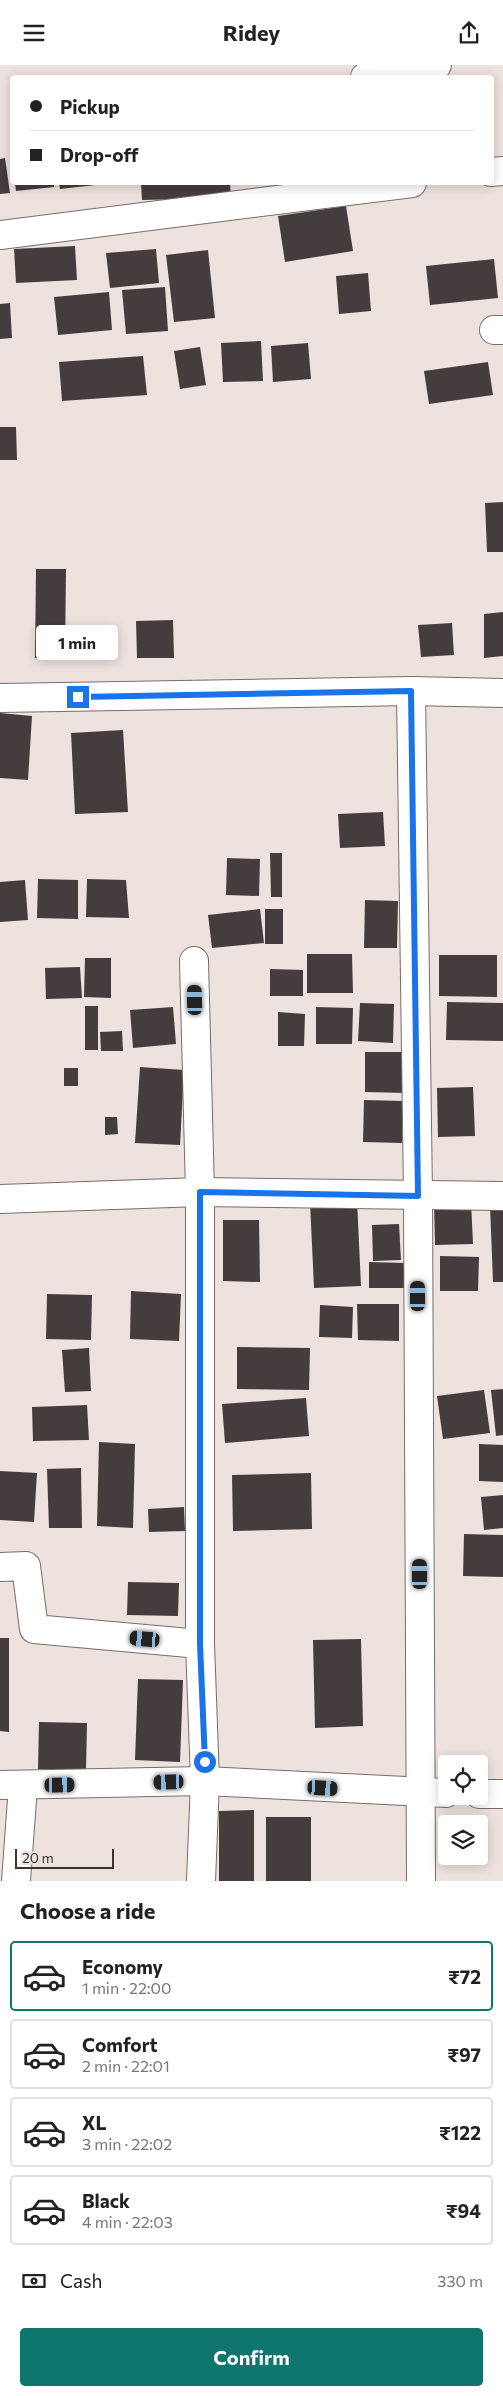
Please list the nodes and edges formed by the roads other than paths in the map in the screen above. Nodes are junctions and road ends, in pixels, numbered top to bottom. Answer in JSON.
{"nodes":[{"id":1,"x":437,"y":65,"type":"edge"},
{"id":2,"x":377,"y":75,"type":"edge"},
{"id":3,"x":396,"y":185,"type":"edge"},
{"id":4,"x":0,"y":235,"type":"edge"},
{"id":5,"x":411,"y":691,"type":"junction"},
{"id":6,"x":503,"y":693,"type":"edge"},
{"id":7,"x":0,"y":698,"type":"edge"},
{"id":8,"x":194,"y":961,"type":"dead end"},
{"id":9,"x":200,"y":1192,"type":"junction"},
{"id":10,"x":418,"y":1196,"type":"junction"},
{"id":11,"x":503,"y":1196,"type":"edge"},
{"id":12,"x":0,"y":1199,"type":"edge"},
{"id":13,"x":0,"y":1567,"type":"edge"},
{"id":14,"x":200,"y":1644,"type":"junction"},
{"id":15,"x":205,"y":1781,"type":"junction"},
{"id":16,"x":12,"y":1785,"type":"edge"},
{"id":17,"x":434,"y":1793,"type":"edge"},
{"id":18,"x":488,"y":1794,"type":"edge"},
{"id":19,"x":503,"y":1794,"type":"edge"},
{"id":20,"x":16,"y":1881,"type":"edge"},
{"id":21,"x":201,"y":1881,"type":"edge"},
{"id":22,"x":422,"y":1881,"type":"edge"}],
"edges":[{"from":1,"to":2,"type":"street"},
{"from":3,"to":4,"type":"street"},
{"from":5,"to":6,"type":"street"},
{"from":5,"to":7,"type":"street"},
{"from":5,"to":10,"type":"street"},
{"from":8,"to":9,"type":"street"},
{"from":9,"to":10,"type":"street"},
{"from":9,"to":12,"type":"street"},
{"from":9,"to":14,"type":"street"},
{"from":10,"to":11,"type":"street"},
{"from":10,"to":17,"type":"street"},
{"from":13,"to":14,"type":"street"},
{"from":14,"to":15,"type":"street"},
{"from":15,"to":16,"type":"street"},
{"from":15,"to":17,"type":"street"},
{"from":15,"to":21,"type":"street"},
{"from":16,"to":20,"type":"street"},
{"from":17,"to":22,"type":"street"},
{"from":18,"to":19,"type":"street"}]}
